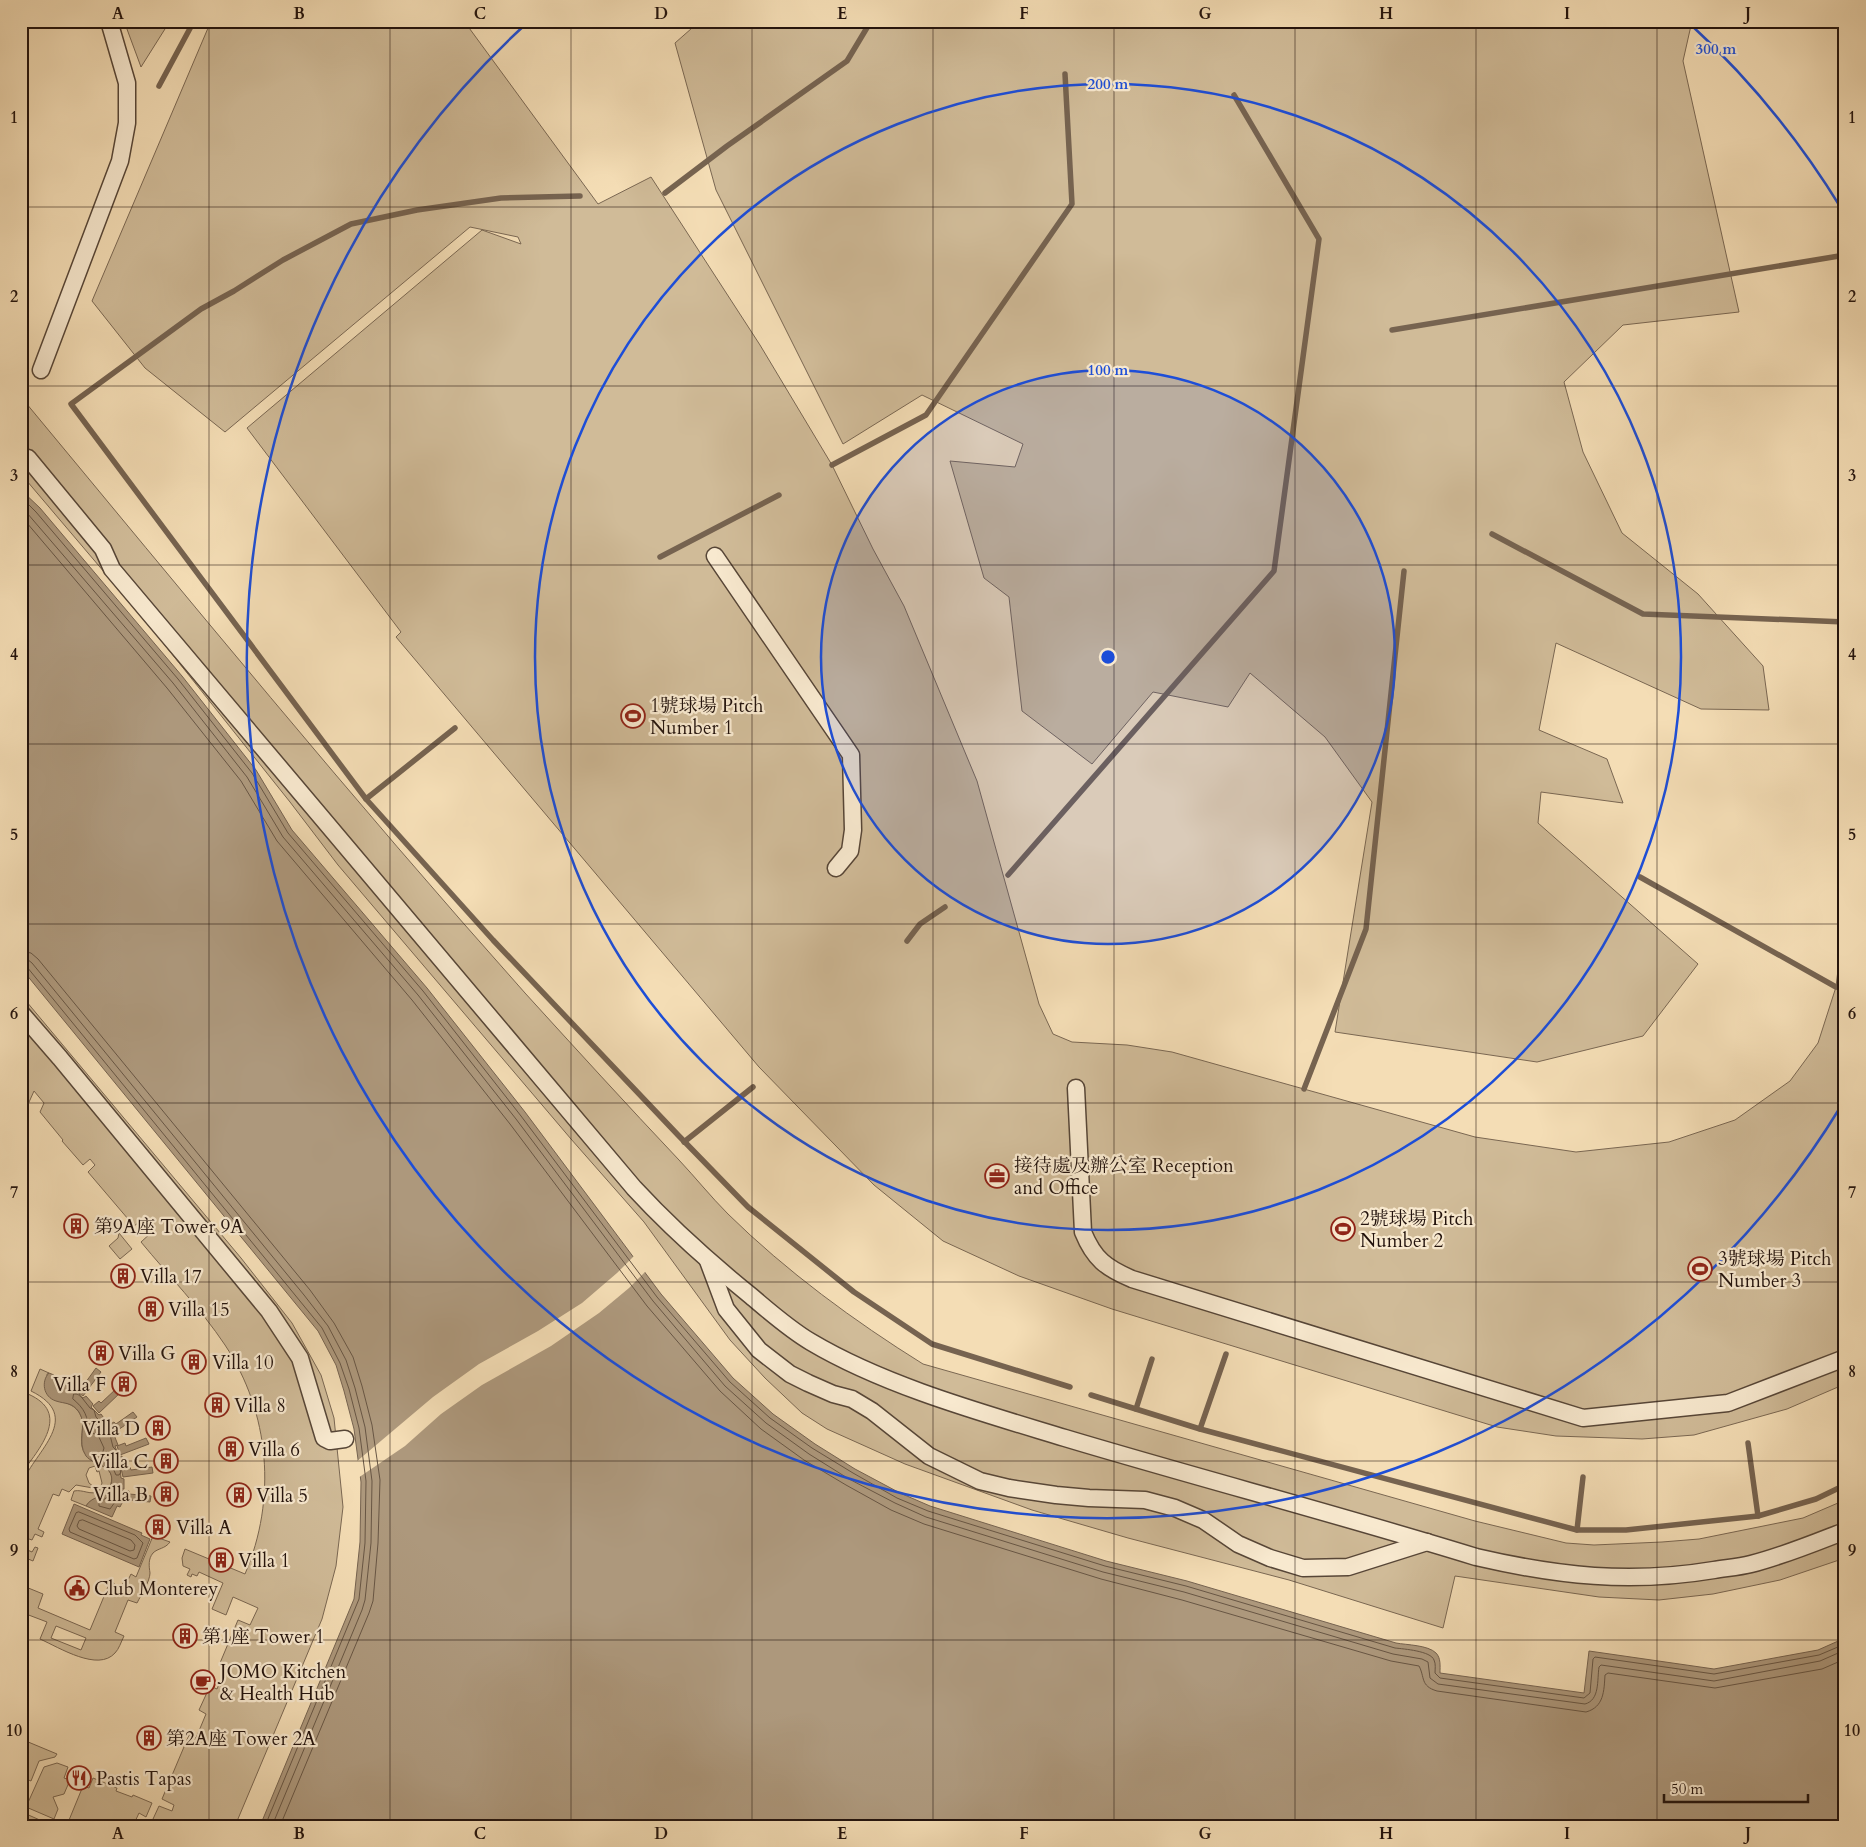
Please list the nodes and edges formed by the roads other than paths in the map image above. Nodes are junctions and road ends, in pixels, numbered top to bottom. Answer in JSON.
{"nodes":[{"id":1,"x":109,"y":21,"type":"edge"},
{"id":2,"x":41,"y":370,"type":"dead end"},
{"id":3,"x":28,"y":458,"type":"dead end"},
{"id":4,"x":716,"y":556,"type":"dead end"},
{"id":5,"x":836,"y":868,"type":"dead end"},
{"id":6,"x":21,"y":1013,"type":"edge"},
{"id":7,"x":1076,"y":1088,"type":"dead end"},
{"id":8,"x":708,"y":1262,"type":"junction"},
{"id":9,"x":1845,"y":1358,"type":"edge"},
{"id":10,"x":345,"y":1439,"type":"dead end"},
{"id":11,"x":1845,"y":1531,"type":"edge"},
{"id":12,"x":1427,"y":1542,"type":"junction"}],
"edges":[{"from":1,"to":2,"type":"street"},
{"from":3,"to":8,"type":"street"},
{"from":4,"to":5,"type":"street"},
{"from":6,"to":10,"type":"street"},
{"from":7,"to":9,"type":"street"},
{"from":8,"to":12,"type":"street"},
{"from":8,"to":12,"type":"street"},
{"from":11,"to":12,"type":"street"}]}
